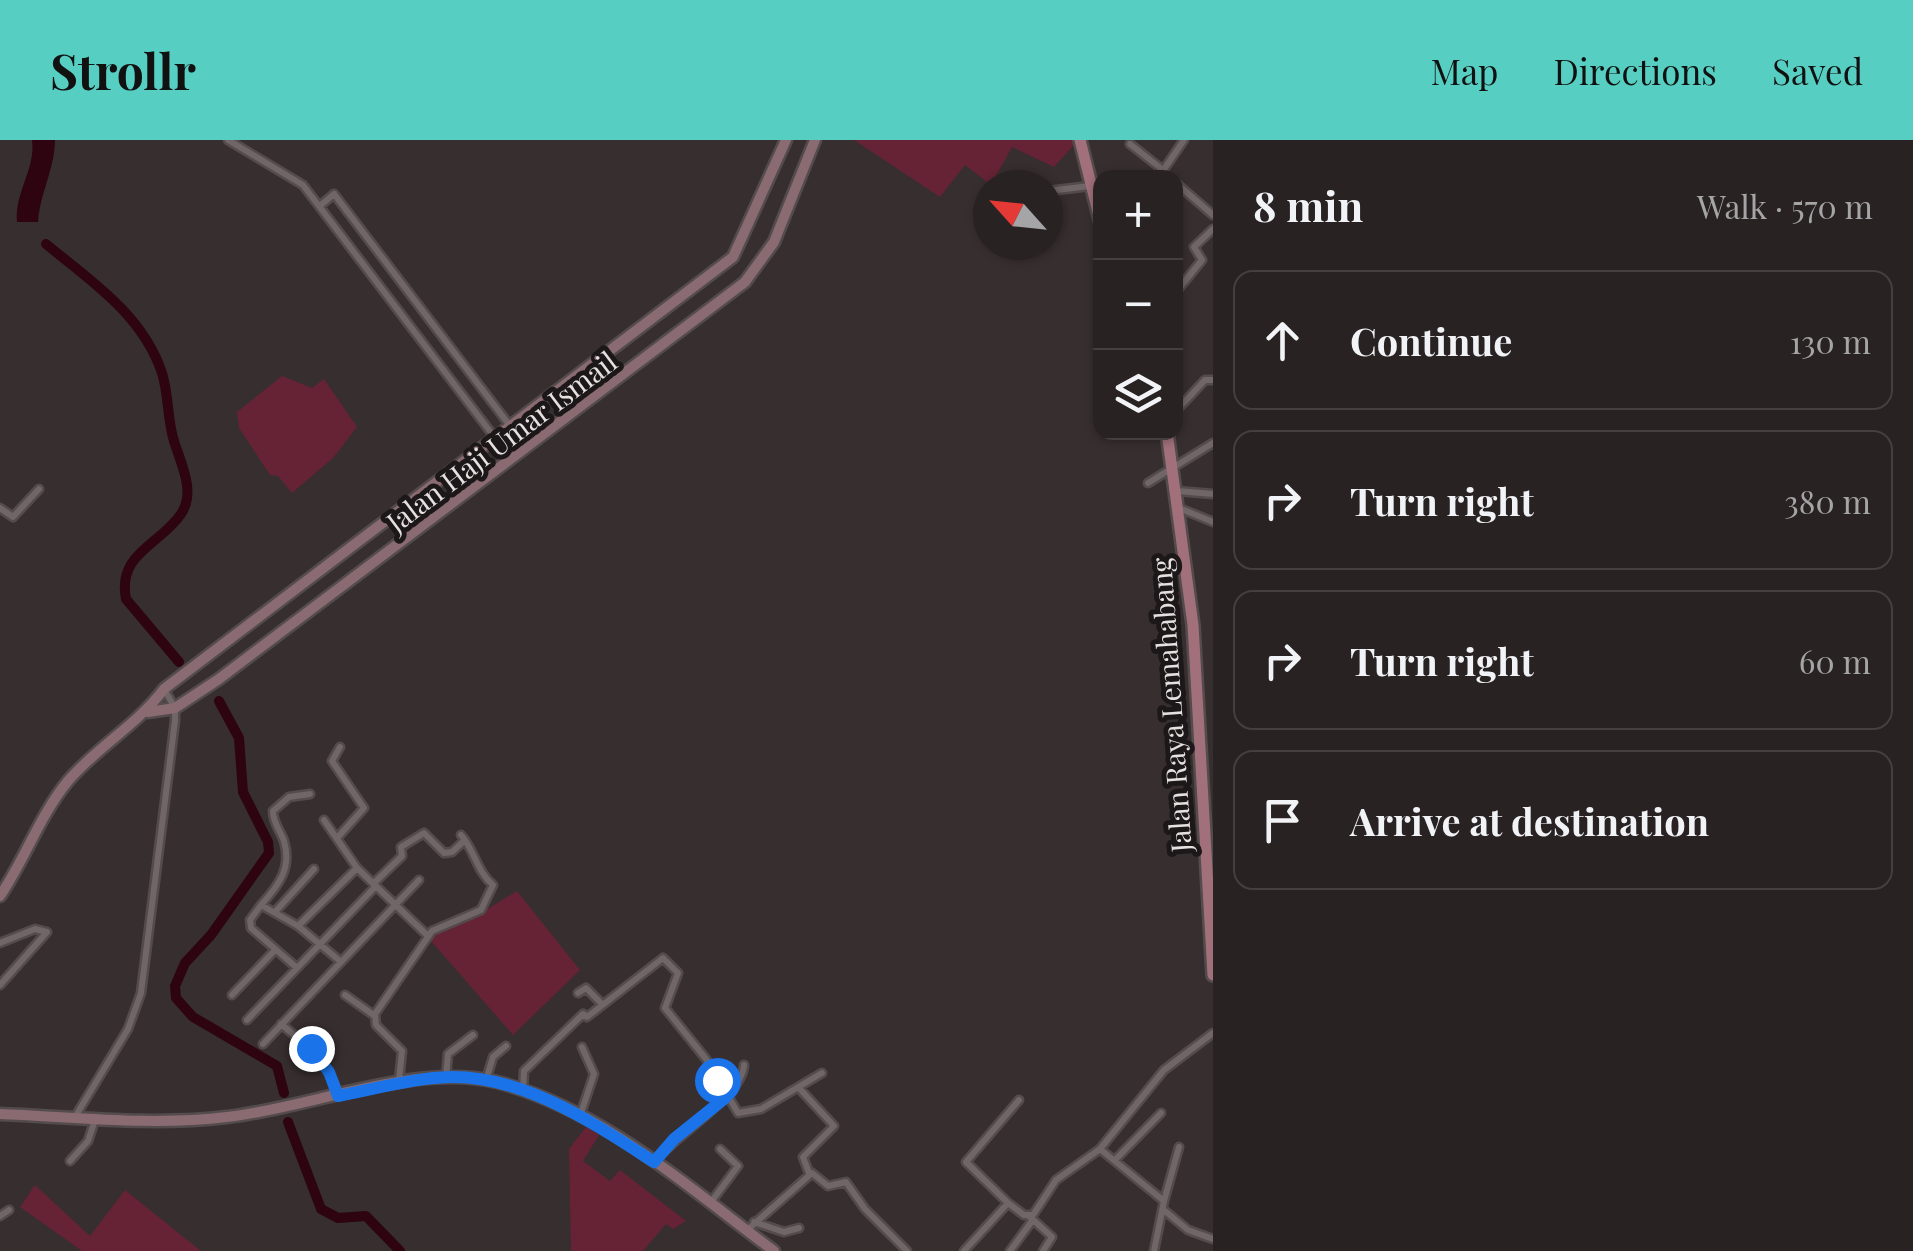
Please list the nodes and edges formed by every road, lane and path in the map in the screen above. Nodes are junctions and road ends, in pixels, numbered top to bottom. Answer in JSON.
{"nodes":[{"id":1,"x":228,"y":140,"type":"edge"},
{"id":2,"x":786,"y":140,"type":"edge"},
{"id":3,"x":816,"y":140,"type":"edge"},
{"id":4,"x":1080,"y":140,"type":"edge"},
{"id":5,"x":1184,"y":140,"type":"edge"},
{"id":6,"x":1130,"y":144,"type":"dead end"},
{"id":7,"x":1159,"y":170,"type":"edge"},
{"id":8,"x":1165,"y":170,"type":"edge"},
{"id":9,"x":1090,"y":186,"type":"junction"},
{"id":10,"x":1063,"y":189,"type":"edge"},
{"id":11,"x":1183,"y":189,"type":"edge"},
{"id":12,"x":1093,"y":196,"type":"edge"},
{"id":13,"x":321,"y":205,"type":"junction"},
{"id":14,"x":1213,"y":216,"type":"edge"},
{"id":15,"x":1213,"y":229,"type":"edge"},
{"id":16,"x":1183,"y":283,"type":"edge"},
{"id":17,"x":1213,"y":380,"type":"edge"},
{"id":18,"x":1183,"y":404,"type":"edge"},
{"id":19,"x":510,"y":426,"type":"junction"},
{"id":20,"x":495,"y":437,"type":"junction"},
{"id":21,"x":1169,"y":440,"type":"edge"},
{"id":22,"x":1213,"y":443,"type":"edge"},
{"id":23,"x":527,"y":448,"type":"junction"},
{"id":24,"x":512,"y":460,"type":"junction"},
{"id":25,"x":1175,"y":468,"type":"junction"},
{"id":26,"x":1148,"y":483,"type":"dead end"},
{"id":27,"x":39,"y":489,"type":"dead end"},
{"id":28,"x":1178,"y":492,"type":"junction"},
{"id":29,"x":1213,"y":494,"type":"edge"},
{"id":30,"x":1180,"y":508,"type":"junction"},
{"id":31,"x":1,"y":511,"type":"edge"},
{"id":32,"x":1213,"y":522,"type":"edge"},
{"id":33,"x":178,"y":679,"type":"junction"},
{"id":34,"x":164,"y":689,"type":"junction"},
{"id":35,"x":190,"y":698,"type":"junction"},
{"id":36,"x":175,"y":708,"type":"junction"},
{"id":37,"x":146,"y":712,"type":"junction"},
{"id":38,"x":174,"y":721,"type":"junction"},
{"id":39,"x":340,"y":747,"type":"dead end"},
{"id":40,"x":310,"y":794,"type":"dead end"},
{"id":41,"x":1208,"y":817,"type":"edge"},
{"id":42,"x":324,"y":820,"type":"dead end"},
{"id":43,"x":338,"y":837,"type":"junction"},
{"id":44,"x":357,"y":868,"type":"junction"},
{"id":45,"x":314,"y":869,"type":"dead end"},
{"id":46,"x":419,"y":880,"type":"dead end"},
{"id":47,"x":374,"y":886,"type":"junction"},
{"id":48,"x":0,"y":896,"type":"edge"},
{"id":49,"x":394,"y":904,"type":"junction"},
{"id":50,"x":261,"y":905,"type":"junction"},
{"id":51,"x":275,"y":912,"type":"junction"},
{"id":52,"x":298,"y":926,"type":"junction"},
{"id":53,"x":428,"y":936,"type":"junction"},
{"id":54,"x":320,"y":942,"type":"junction"},
{"id":55,"x":0,"y":943,"type":"edge"},
{"id":56,"x":275,"y":950,"type":"junction"},
{"id":57,"x":340,"y":961,"type":"junction"},
{"id":58,"x":296,"y":967,"type":"junction"},
{"id":59,"x":1213,"y":975,"type":"edge"},
{"id":60,"x":0,"y":985,"type":"edge"},
{"id":61,"x":578,"y":993,"type":"dead end"},
{"id":62,"x":232,"y":995,"type":"dead end"},
{"id":63,"x":344,"y":995,"type":"dead end"},
{"id":64,"x":602,"y":1004,"type":"junction"},
{"id":65,"x":375,"y":1016,"type":"junction"},
{"id":66,"x":247,"y":1020,"type":"dead end"},
{"id":67,"x":282,"y":1024,"type":"junction"},
{"id":68,"x":1213,"y":1033,"type":"edge"},
{"id":69,"x":473,"y":1035,"type":"dead end"},
{"id":70,"x":263,"y":1044,"type":"dead end"},
{"id":71,"x":506,"y":1046,"type":"dead end"},
{"id":72,"x":582,"y":1047,"type":"dead end"},
{"id":73,"x":744,"y":1065,"type":"dead end"},
{"id":74,"x":822,"y":1073,"type":"dead end"},
{"id":75,"x":446,"y":1077,"type":"junction"},
{"id":76,"x":486,"y":1080,"type":"junction"},
{"id":77,"x":399,"y":1084,"type":"junction"},
{"id":78,"x":799,"y":1088,"type":"junction"},
{"id":79,"x":523,"y":1091,"type":"junction"},
{"id":80,"x":338,"y":1096,"type":"junction"},
{"id":81,"x":725,"y":1098,"type":"junction"},
{"id":82,"x":1019,"y":1100,"type":"dead end"},
{"id":83,"x":1161,"y":1113,"type":"dead end"},
{"id":84,"x":0,"y":1114,"type":"edge"},
{"id":85,"x":75,"y":1117,"type":"junction"},
{"id":86,"x":579,"y":1117,"type":"junction"},
{"id":87,"x":95,"y":1118,"type":"junction"},
{"id":88,"x":1180,"y":1147,"type":"dead end"},
{"id":89,"x":720,"y":1148,"type":"dead end"},
{"id":90,"x":1100,"y":1149,"type":"junction"},
{"id":91,"x":70,"y":1160,"type":"dead end"},
{"id":92,"x":1115,"y":1160,"type":"junction"},
{"id":93,"x":654,"y":1162,"type":"junction"},
{"id":94,"x":809,"y":1173,"type":"junction"},
{"id":95,"x":1164,"y":1201,"type":"junction"},
{"id":96,"x":710,"y":1203,"type":"junction"},
{"id":97,"x":1008,"y":1203,"type":"junction"},
{"id":98,"x":9,"y":1210,"type":"dead end"},
{"id":99,"x":1165,"y":1212,"type":"junction"},
{"id":100,"x":0,"y":1216,"type":"edge"},
{"id":101,"x":1031,"y":1219,"type":"junction"},
{"id":102,"x":750,"y":1226,"type":"junction"},
{"id":103,"x":798,"y":1228,"type":"dead end"},
{"id":104,"x":1213,"y":1239,"type":"edge"},
{"id":105,"x":905,"y":1250,"type":"edge"},
{"id":106,"x":774,"y":1251,"type":"edge"},
{"id":107,"x":964,"y":1251,"type":"edge"},
{"id":108,"x":1010,"y":1251,"type":"edge"},
{"id":109,"x":1043,"y":1251,"type":"edge"},
{"id":110,"x":1154,"y":1251,"type":"edge"}],
"edges":[{"from":1,"to":13,"type":"street"},
{"from":2,"to":19,"type":"main road","name":"Jalan Haji Umar Ismail"},
{"from":3,"to":23,"type":"main road","name":"Jalan Haji Umar Ismail"},
{"from":4,"to":9,"type":"main road"},
{"from":5,"to":8,"type":"street"},
{"from":6,"to":7,"type":"street"},
{"from":9,"to":10,"type":"street"},
{"from":9,"to":12,"type":"main road"},
{"from":11,"to":14,"type":"street"},
{"from":13,"to":19,"type":"street"},
{"from":13,"to":20,"type":"street"},
{"from":15,"to":16,"type":"street"},
{"from":17,"to":18,"type":"street"},
{"from":19,"to":20,"type":"main road","name":"Jalan Haji Umar Ismail"},
{"from":19,"to":23,"type":"street"},
{"from":20,"to":24,"type":"street"},
{"from":20,"to":33,"type":"main road","name":"Jalan Haji Umar Ismail"},
{"from":21,"to":25,"type":"main road","name":"Jalan Raya Lemahabang"},
{"from":22,"to":25,"type":"street"},
{"from":23,"to":24,"type":"main road","name":"Jalan Haji Umar Ismail"},
{"from":24,"to":35,"type":"main road","name":"Jalan Haji Umar Ismail"},
{"from":25,"to":26,"type":"street"},
{"from":25,"to":28,"type":"main road","name":"Jalan Raya Lemahabang"},
{"from":27,"to":31,"type":"street"},
{"from":28,"to":29,"type":"street"},
{"from":28,"to":30,"type":"main road","name":"Jalan Raya Lemahabang"},
{"from":30,"to":32,"type":"street"},
{"from":30,"to":41,"type":"main road","name":"Jalan Raya Lemahabang"},
{"from":33,"to":34,"type":"main road","name":"Jalan Haji Umar Ismail"},
{"from":33,"to":35,"type":"main road"},
{"from":34,"to":36,"type":"street"},
{"from":34,"to":37,"type":"main road","name":"Jalan Haji Umar Ismail"},
{"from":35,"to":36,"type":"main road","name":"Jalan Haji Umar Ismail"},
{"from":35,"to":38,"type":"main road"},
{"from":36,"to":37,"type":"main road","name":"Jalan Haji Umar Ismail"},
{"from":36,"to":38,"type":"street"},
{"from":37,"to":48,"type":"main road","name":"Jalan Haji Umar Ismail"},
{"from":38,"to":85,"type":"street"},
{"from":39,"to":43,"type":"street"},
{"from":40,"to":50,"type":"street"},
{"from":41,"to":59,"type":"main road","name":"Jalan Raya Lemahabang"},
{"from":42,"to":43,"type":"street"},
{"from":43,"to":44,"type":"street"},
{"from":44,"to":47,"type":"street"},
{"from":44,"to":52,"type":"street"},
{"from":45,"to":51,"type":"street"},
{"from":46,"to":49,"type":"street"},
{"from":47,"to":49,"type":"street"},
{"from":47,"to":53,"type":"street"},
{"from":47,"to":54,"type":"street"},
{"from":49,"to":53,"type":"street"},
{"from":49,"to":57,"type":"street"},
{"from":50,"to":51,"type":"street"},
{"from":50,"to":56,"type":"street"},
{"from":51,"to":52,"type":"street"},
{"from":52,"to":54,"type":"street"},
{"from":53,"to":65,"type":"street"},
{"from":54,"to":57,"type":"street"},
{"from":54,"to":58,"type":"street"},
{"from":55,"to":60,"type":"street"},
{"from":56,"to":58,"type":"street"},
{"from":56,"to":62,"type":"street"},
{"from":57,"to":67,"type":"street"},
{"from":58,"to":66,"type":"street"},
{"from":61,"to":64,"type":"street"},
{"from":63,"to":65,"type":"street"},
{"from":64,"to":79,"type":"street"},
{"from":64,"to":81,"type":"street"},
{"from":65,"to":77,"type":"street"},
{"from":67,"to":70,"type":"street"},
{"from":67,"to":80,"type":"street"},
{"from":68,"to":90,"type":"street"},
{"from":69,"to":75,"type":"street"},
{"from":71,"to":76,"type":"street"},
{"from":72,"to":86,"type":"street"},
{"from":73,"to":81,"type":"street"},
{"from":74,"to":78,"type":"street"},
{"from":75,"to":76,"type":"main road"},
{"from":75,"to":77,"type":"main road"},
{"from":76,"to":79,"type":"main road"},
{"from":77,"to":80,"type":"main road"},
{"from":78,"to":81,"type":"street"},
{"from":78,"to":94,"type":"street"},
{"from":79,"to":86,"type":"main road"},
{"from":80,"to":87,"type":"main road"},
{"from":81,"to":93,"type":"street"},
{"from":82,"to":97,"type":"street"},
{"from":83,"to":92,"type":"street"},
{"from":84,"to":85,"type":"main road"},
{"from":85,"to":87,"type":"main road"},
{"from":86,"to":93,"type":"main road"},
{"from":87,"to":91,"type":"street"},
{"from":88,"to":95,"type":"street"},
{"from":89,"to":96,"type":"street"},
{"from":90,"to":92,"type":"street"},
{"from":90,"to":101,"type":"street"},
{"from":92,"to":95,"type":"street"},
{"from":93,"to":96,"type":"main road"},
{"from":94,"to":102,"type":"street"},
{"from":94,"to":105,"type":"street"},
{"from":95,"to":99,"type":"street"},
{"from":96,"to":102,"type":"main road"},
{"from":97,"to":101,"type":"street"},
{"from":97,"to":107,"type":"street"},
{"from":98,"to":100,"type":"street"},
{"from":99,"to":104,"type":"street"},
{"from":99,"to":110,"type":"street"},
{"from":101,"to":108,"type":"street"},
{"from":101,"to":109,"type":"street"},
{"from":102,"to":103,"type":"street"},
{"from":102,"to":106,"type":"main road"}]}
